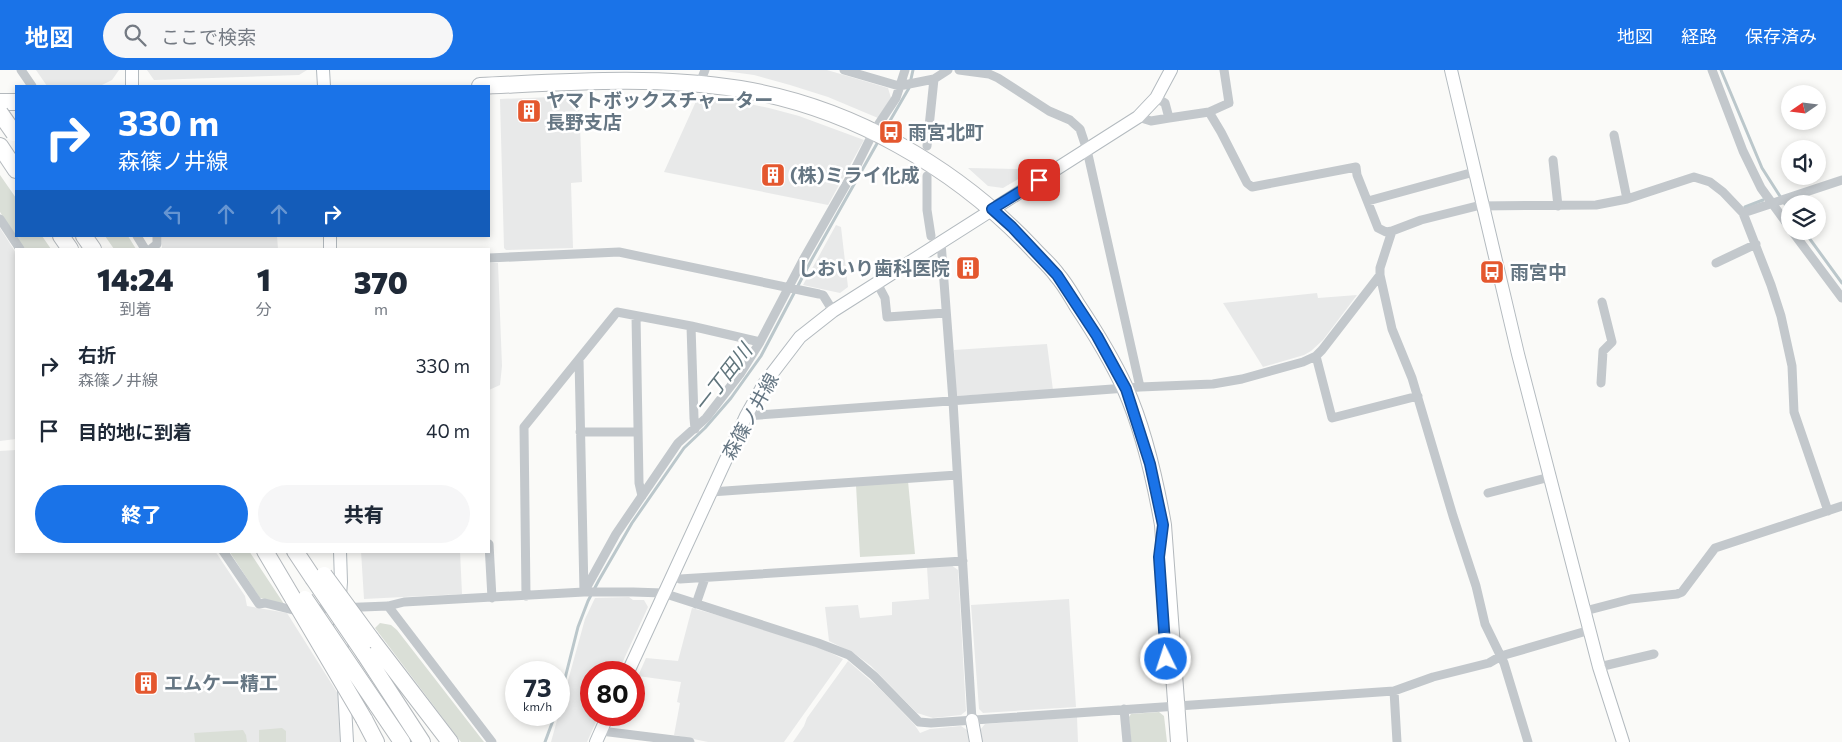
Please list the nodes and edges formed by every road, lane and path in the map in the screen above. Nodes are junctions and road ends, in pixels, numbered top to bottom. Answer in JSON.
{"nodes":[{"id":1,"x":21,"y":70,"type":"edge"},
{"id":2,"x":132,"y":70,"type":"edge"},
{"id":3,"x":323,"y":70,"type":"edge"},
{"id":4,"x":844,"y":70,"type":"edge"},
{"id":5,"x":905,"y":70,"type":"edge"},
{"id":6,"x":948,"y":70,"type":"edge"},
{"id":7,"x":959,"y":70,"type":"edge"},
{"id":8,"x":1171,"y":70,"type":"edge"},
{"id":9,"x":1224,"y":70,"type":"edge"},
{"id":10,"x":1451,"y":70,"type":"edge"},
{"id":11,"x":1712,"y":70,"type":"edge"},
{"id":12,"x":702,"y":77,"type":"edge"},
{"id":13,"x":934,"y":79,"type":"junction"},
{"id":14,"x":31,"y":85,"type":"edge"},
{"id":15,"x":132,"y":85,"type":"edge"},
{"id":16,"x":324,"y":85,"type":"edge"},
{"id":17,"x":907,"y":85,"type":"junction"},
{"id":18,"x":490,"y":86,"type":"edge"},
{"id":19,"x":1156,"y":98,"type":"junction"},
{"id":20,"x":0,"y":102,"type":"edge"},
{"id":21,"x":15,"y":102,"type":"edge"},
{"id":22,"x":1209,"y":112,"type":"junction"},
{"id":23,"x":0,"y":113,"type":"edge"},
{"id":24,"x":1138,"y":117,"type":"junction"},
{"id":25,"x":1169,"y":118,"type":"junction"},
{"id":26,"x":12,"y":130,"type":"edge"},
{"id":27,"x":879,"y":134,"type":"junction"},
{"id":28,"x":1614,"y":135,"type":"dead end"},
{"id":29,"x":0,"y":146,"type":"edge"},
{"id":30,"x":926,"y":146,"type":"dead end"},
{"id":31,"x":1087,"y":150,"type":"junction"},
{"id":32,"x":1553,"y":160,"type":"dead end"},
{"id":33,"x":15,"y":168,"type":"edge"},
{"id":34,"x":1474,"y":172,"type":"junction"},
{"id":35,"x":927,"y":176,"type":"dead end"},
{"id":36,"x":1842,"y":180,"type":"edge"},
{"id":37,"x":1627,"y":199,"type":"junction"},
{"id":38,"x":1368,"y":201,"type":"junction"},
{"id":39,"x":1773,"y":203,"type":"junction"},
{"id":40,"x":1483,"y":206,"type":"junction"},
{"id":41,"x":1558,"y":206,"type":"junction"},
{"id":42,"x":992,"y":209,"type":"junction"},
{"id":43,"x":1743,"y":213,"type":"junction"},
{"id":44,"x":1781,"y":215,"type":"edge"},
{"id":45,"x":0,"y":219,"type":"edge"},
{"id":46,"x":1392,"y":231,"type":"junction"},
{"id":47,"x":62,"y":237,"type":"edge"},
{"id":48,"x":85,"y":237,"type":"edge"},
{"id":49,"x":138,"y":237,"type":"edge"},
{"id":50,"x":157,"y":237,"type":"edge"},
{"id":51,"x":936,"y":239,"type":"junction"},
{"id":52,"x":1799,"y":240,"type":"edge"},
{"id":53,"x":1756,"y":244,"type":"junction"},
{"id":54,"x":19,"y":248,"type":"edge"},
{"id":55,"x":69,"y":248,"type":"edge"},
{"id":56,"x":92,"y":248,"type":"edge"},
{"id":57,"x":144,"y":248,"type":"edge"},
{"id":58,"x":152,"y":248,"type":"edge"},
{"id":59,"x":490,"y":258,"type":"edge"},
{"id":60,"x":1716,"y":263,"type":"dead end"},
{"id":61,"x":1380,"y":275,"type":"junction"},
{"id":62,"x":877,"y":283,"type":"junction"},
{"id":63,"x":794,"y":289,"type":"junction"},
{"id":64,"x":1842,"y":298,"type":"edge"},
{"id":65,"x":1606,"y":306,"type":"dead end"},
{"id":66,"x":833,"y":311,"type":"junction"},
{"id":67,"x":946,"y":313,"type":"junction"},
{"id":68,"x":636,"y":316,"type":"junction"},
{"id":69,"x":692,"y":326,"type":"junction"},
{"id":70,"x":760,"y":342,"type":"junction"},
{"id":71,"x":1316,"y":356,"type":"junction"},
{"id":72,"x":579,"y":359,"type":"junction"},
{"id":73,"x":1601,"y":384,"type":"dead end"},
{"id":74,"x":1133,"y":388,"type":"junction"},
{"id":75,"x":1418,"y":396,"type":"junction"},
{"id":76,"x":953,"y":401,"type":"junction"},
{"id":77,"x":746,"y":416,"type":"junction"},
{"id":78,"x":695,"y":429,"type":"junction"},
{"id":79,"x":580,"y":432,"type":"junction"},
{"id":80,"x":638,"y":432,"type":"junction"},
{"id":81,"x":957,"y":475,"type":"junction"},
{"id":82,"x":1550,"y":477,"type":"junction"},
{"id":83,"x":711,"y":492,"type":"junction"},
{"id":84,"x":1488,"y":493,"type":"dead end"},
{"id":85,"x":642,"y":496,"type":"junction"},
{"id":86,"x":1842,"y":506,"type":"edge"},
{"id":87,"x":1828,"y":511,"type":"junction"},
{"id":88,"x":224,"y":553,"type":"edge"},
{"id":89,"x":266,"y":553,"type":"edge"},
{"id":90,"x":274,"y":553,"type":"edge"},
{"id":91,"x":298,"y":553,"type":"edge"},
{"id":92,"x":308,"y":553,"type":"edge"},
{"id":93,"x":340,"y":553,"type":"edge"},
{"id":94,"x":490,"y":553,"type":"edge"},
{"id":95,"x":963,"y":561,"type":"junction"},
{"id":96,"x":317,"y":575,"type":"junction"},
{"id":97,"x":705,"y":578,"type":"junction"},
{"id":98,"x":680,"y":579,"type":"dead end"},
{"id":99,"x":589,"y":592,"type":"junction"},
{"id":100,"x":663,"y":593,"type":"junction"},
{"id":101,"x":298,"y":596,"type":"junction"},
{"id":102,"x":526,"y":596,"type":"junction"},
{"id":103,"x":492,"y":598,"type":"junction"},
{"id":104,"x":696,"y":604,"type":"junction"},
{"id":105,"x":388,"y":606,"type":"junction"},
{"id":106,"x":339,"y":608,"type":"junction"},
{"id":107,"x":1585,"y":611,"type":"junction"},
{"id":108,"x":1590,"y":630,"type":"junction"},
{"id":109,"x":367,"y":646,"type":"junction"},
{"id":110,"x":1654,"y":654,"type":"dead end"},
{"id":111,"x":1500,"y":656,"type":"junction"},
{"id":112,"x":633,"y":661,"type":"edge"},
{"id":113,"x":1599,"y":667,"type":"junction"},
{"id":114,"x":1394,"y":691,"type":"junction"},
{"id":115,"x":1177,"y":706,"type":"junction"},
{"id":116,"x":1124,"y":709,"type":"junction"},
{"id":117,"x":972,"y":720,"type":"junction"},
{"id":118,"x":599,"y":737,"type":"edge"},
{"id":119,"x":347,"y":742,"type":"edge"},
{"id":120,"x":376,"y":742,"type":"edge"},
{"id":121,"x":402,"y":742,"type":"edge"},
{"id":122,"x":422,"y":742,"type":"edge"},
{"id":123,"x":450,"y":742,"type":"edge"},
{"id":124,"x":492,"y":742,"type":"edge"},
{"id":125,"x":690,"y":742,"type":"edge"},
{"id":126,"x":976,"y":742,"type":"edge"},
{"id":127,"x":1127,"y":742,"type":"edge"},
{"id":128,"x":1180,"y":742,"type":"edge"},
{"id":129,"x":1397,"y":742,"type":"edge"},
{"id":130,"x":1528,"y":742,"type":"edge"},
{"id":131,"x":1623,"y":742,"type":"edge"}],
"edges":[{"from":1,"to":14,"type":"street"},
{"from":2,"to":15,"type":"street"},
{"from":3,"to":16,"type":"street"},
{"from":4,"to":17,"type":"street"},
{"from":5,"to":17,"type":"street"},
{"from":6,"to":13,"type":"street"},
{"from":7,"to":31,"type":"street"},
{"from":8,"to":19,"type":"street","name":"森篠ノ井線"},
{"from":9,"to":22,"type":"street"},
{"from":10,"to":34,"type":"street"},
{"from":11,"to":39,"type":"street"},
{"from":12,"to":18,"type":"highway"},
{"from":12,"to":27,"type":"highway"},
{"from":13,"to":17,"type":"street"},
{"from":13,"to":30,"type":"street"},
{"from":17,"to":27,"type":"street"},
{"from":19,"to":24,"type":"street","name":"森篠ノ井線"},
{"from":19,"to":25,"type":"street"},
{"from":20,"to":21,"type":"highway"},
{"from":22,"to":25,"type":"street"},
{"from":22,"to":38,"type":"street"},
{"from":23,"to":26,"type":"highway","bridge":true},
{"from":24,"to":25,"type":"street"},
{"from":24,"to":31,"type":"street","name":"森篠ノ井線"},
{"from":27,"to":42,"type":"highway"},
{"from":27,"to":63,"type":"street"},
{"from":28,"to":37,"type":"street"},
{"from":29,"to":33,"type":"highway"},
{"from":31,"to":42,"type":"street","name":"森篠ノ井線"},
{"from":31,"to":74,"type":"street"},
{"from":32,"to":41,"type":"street"},
{"from":34,"to":38,"type":"street"},
{"from":34,"to":40,"type":"street"},
{"from":35,"to":51,"type":"street"},
{"from":36,"to":39,"type":"street"},
{"from":37,"to":41,"type":"street"},
{"from":37,"to":43,"type":"street"},
{"from":38,"to":46,"type":"street"},
{"from":39,"to":43,"type":"street"},
{"from":39,"to":44,"type":"street"},
{"from":40,"to":41,"type":"street"},
{"from":40,"to":46,"type":"street"},
{"from":40,"to":82,"type":"street"},
{"from":42,"to":51,"type":"street","name":"森篠ノ井線"},
{"from":42,"to":74,"type":"highway"},
{"from":43,"to":53,"type":"street"},
{"from":45,"to":54,"type":"street"},
{"from":46,"to":61,"type":"street"},
{"from":47,"to":55,"type":"highway"},
{"from":48,"to":56,"type":"highway"},
{"from":49,"to":57,"type":"street"},
{"from":50,"to":58,"type":"street"},
{"from":51,"to":62,"type":"street","name":"森篠ノ井線"},
{"from":51,"to":67,"type":"street"},
{"from":52,"to":64,"type":"street"},
{"from":53,"to":60,"type":"street"},
{"from":53,"to":87,"type":"street"},
{"from":59,"to":63,"type":"street"},
{"from":61,"to":71,"type":"street"},
{"from":61,"to":75,"type":"street"},
{"from":62,"to":66,"type":"street","name":"森篠ノ井線"},
{"from":62,"to":67,"type":"street"},
{"from":63,"to":66,"type":"street"},
{"from":63,"to":70,"type":"street"},
{"from":65,"to":73,"type":"street"},
{"from":66,"to":77,"type":"street","name":"森篠ノ井線"},
{"from":67,"to":76,"type":"street"},
{"from":68,"to":69,"type":"street"},
{"from":68,"to":72,"type":"street"},
{"from":68,"to":80,"type":"street"},
{"from":69,"to":70,"type":"street"},
{"from":69,"to":78,"type":"street"},
{"from":70,"to":78,"type":"street"},
{"from":71,"to":74,"type":"street"},
{"from":71,"to":75,"type":"street"},
{"from":72,"to":79,"type":"street"},
{"from":72,"to":102,"type":"street"},
{"from":74,"to":76,"type":"street"},
{"from":74,"to":115,"type":"highway"},
{"from":75,"to":111,"type":"street"},
{"from":76,"to":77,"type":"street"},
{"from":76,"to":81,"type":"street"},
{"from":77,"to":83,"type":"street","name":"森篠ノ井線"},
{"from":78,"to":85,"type":"street"},
{"from":79,"to":80,"type":"street"},
{"from":79,"to":99,"type":"street"},
{"from":80,"to":85,"type":"street"},
{"from":81,"to":83,"type":"street"},
{"from":81,"to":95,"type":"street"},
{"from":82,"to":84,"type":"street"},
{"from":82,"to":107,"type":"street"},
{"from":83,"to":100,"type":"street","name":"森篠ノ井線"},
{"from":85,"to":99,"type":"street"},
{"from":86,"to":87,"type":"street"},
{"from":87,"to":107,"type":"street"},
{"from":88,"to":106,"type":"street"},
{"from":89,"to":101,"type":"highway"},
{"from":90,"to":101,"type":"highway"},
{"from":91,"to":96,"type":"highway"},
{"from":92,"to":96,"type":"highway"},
{"from":93,"to":106,"type":"street"},
{"from":94,"to":103,"type":"street"},
{"from":95,"to":97,"type":"street"},
{"from":95,"to":117,"type":"street"},
{"from":96,"to":109,"type":"highway","bridge":true},
{"from":97,"to":98,"type":"street"},
{"from":97,"to":104,"type":"street"},
{"from":99,"to":100,"type":"street"},
{"from":99,"to":102,"type":"street"},
{"from":100,"to":104,"type":"street"},
{"from":100,"to":112,"type":"street","name":"森篠ノ井線"},
{"from":101,"to":120,"type":"highway","bridge":true},
{"from":101,"to":121,"type":"highway","bridge":true},
{"from":102,"to":103,"type":"street"},
{"from":103,"to":105,"type":"street"},
{"from":104,"to":117,"type":"street"},
{"from":105,"to":106,"type":"street"},
{"from":105,"to":124,"type":"street"},
{"from":106,"to":119,"type":"street"},
{"from":107,"to":108,"type":"street"},
{"from":108,"to":111,"type":"street"},
{"from":108,"to":113,"type":"street"},
{"from":109,"to":122,"type":"highway"},
{"from":109,"to":123,"type":"highway"},
{"from":110,"to":113,"type":"street"},
{"from":111,"to":114,"type":"street"},
{"from":111,"to":130,"type":"street"},
{"from":113,"to":131,"type":"street"},
{"from":114,"to":115,"type":"street"},
{"from":114,"to":129,"type":"street"},
{"from":115,"to":116,"type":"street"},
{"from":115,"to":128,"type":"highway"},
{"from":116,"to":117,"type":"street"},
{"from":116,"to":127,"type":"street"},
{"from":117,"to":126,"type":"street"},
{"from":118,"to":125,"type":"street"}]}
